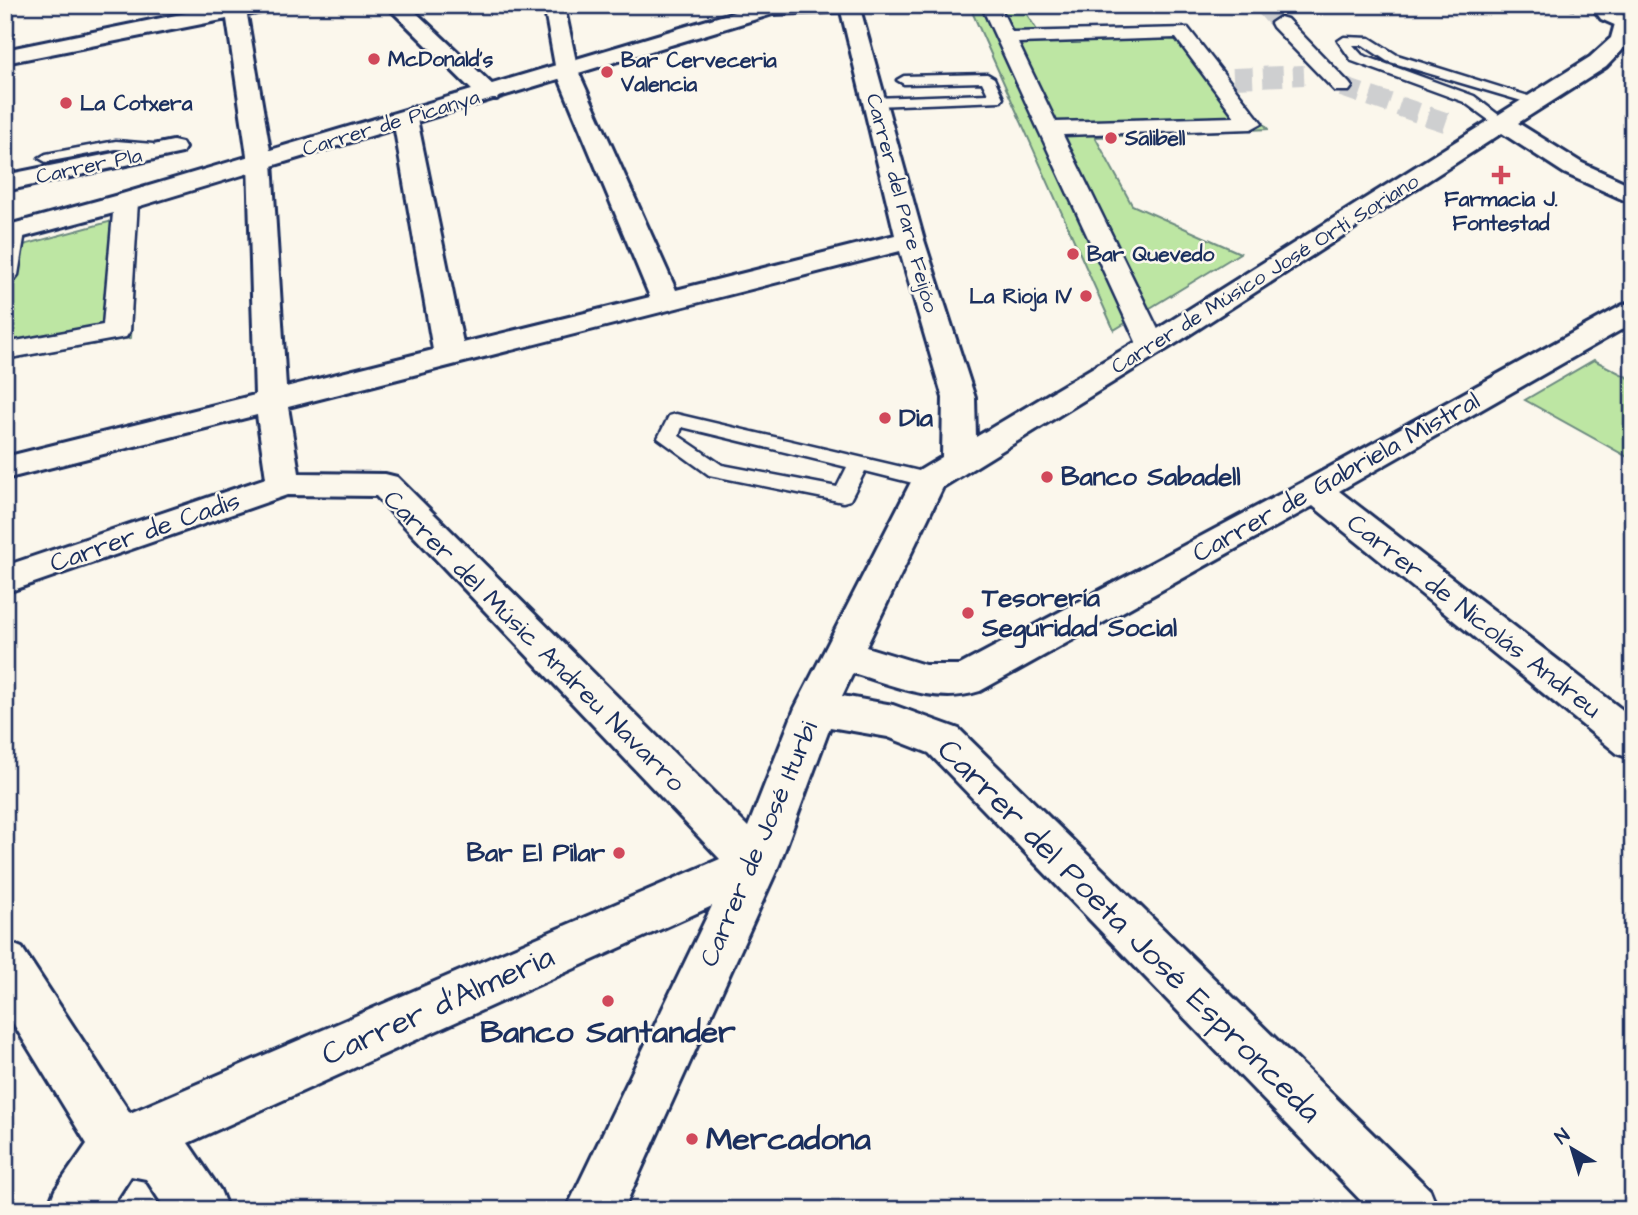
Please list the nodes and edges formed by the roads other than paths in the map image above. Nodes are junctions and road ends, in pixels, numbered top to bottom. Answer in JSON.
{"nodes":[{"id":1,"x":269,"y":5,"type":"edge"},
{"id":2,"x":396,"y":5,"type":"edge"},
{"id":3,"x":554,"y":5,"type":"edge"},
{"id":4,"x":828,"y":5,"type":"edge"},
{"id":5,"x":990,"y":5,"type":"edge"},
{"id":6,"x":855,"y":6,"type":"edge"},
{"id":7,"x":778,"y":7,"type":"edge"},
{"id":8,"x":236,"y":8,"type":"edge"},
{"id":9,"x":1610,"y":16,"type":"edge"},
{"id":10,"x":1280,"y":23,"type":"tunnel mouth"},
{"id":11,"x":1006,"y":37,"type":"junction"},
{"id":12,"x":1633,"y":51,"type":"edge"},
{"id":13,"x":5,"y":57,"type":"edge"},
{"id":14,"x":1598,"y":62,"type":"junction"},
{"id":15,"x":567,"y":71,"type":"junction"},
{"id":16,"x":1304,"y":75,"type":"tunnel mouth"},
{"id":17,"x":904,"y":80,"type":"dead end"},
{"id":18,"x":489,"y":94,"type":"junction"},
{"id":19,"x":1537,"y":101,"type":"junction"},
{"id":20,"x":874,"y":103,"type":"junction"},
{"id":21,"x":405,"y":119,"type":"junction"},
{"id":22,"x":1502,"y":123,"type":"junction"},
{"id":23,"x":1051,"y":129,"type":"junction"},
{"id":24,"x":1475,"y":142,"type":"junction"},
{"id":25,"x":162,"y":151,"type":"joint"},
{"id":26,"x":46,"y":158,"type":"dead end"},
{"id":27,"x":260,"y":162,"type":"junction"},
{"id":28,"x":1573,"y":168,"type":"junction"},
{"id":29,"x":5,"y":183,"type":"edge"},
{"id":30,"x":1633,"y":196,"type":"edge"},
{"id":31,"x":126,"y":202,"type":"junction"},
{"id":32,"x":9,"y":233,"type":"edge"},
{"id":33,"x":910,"y":240,"type":"junction"},
{"id":34,"x":5,"y":275,"type":"edge"},
{"id":35,"x":667,"y":302,"type":"junction"},
{"id":36,"x":1633,"y":311,"type":"edge"},
{"id":37,"x":1152,"y":346,"type":"junction"},
{"id":38,"x":5,"y":351,"type":"edge"},
{"id":39,"x":450,"y":356,"type":"junction"},
{"id":40,"x":958,"y":398,"type":"junction"},
{"id":41,"x":271,"y":402,"type":"junction"},
{"id":42,"x":1000,"y":436,"type":"junction"},
{"id":43,"x":859,"y":461,"type":"junction"},
{"id":44,"x":5,"y":468,"type":"edge"},
{"id":45,"x":944,"y":471,"type":"junction"},
{"id":46,"x":284,"y":484,"type":"junction"},
{"id":47,"x":1315,"y":490,"type":"junction"},
{"id":48,"x":5,"y":580,"type":"edge"},
{"id":49,"x":842,"y":654,"type":"junction"},
{"id":50,"x":816,"y":708,"type":"junction"},
{"id":51,"x":1623,"y":721,"type":"edge"},
{"id":52,"x":756,"y":865,"type":"junction"},
{"id":53,"x":5,"y":964,"type":"edge"},
{"id":54,"x":120,"y":1146,"type":"junction"},
{"id":55,"x":75,"y":1210,"type":"edge"},
{"id":56,"x":200,"y":1210,"type":"edge"},
{"id":57,"x":594,"y":1210,"type":"edge"},
{"id":58,"x":1410,"y":1210,"type":"edge"}],
"edges":[{"from":1,"to":8,"type":"street"},
{"from":2,"to":18,"type":"street"},
{"from":3,"to":15,"type":"street"},
{"from":4,"to":6,"type":"street","name":"Carrer de Picanya"},
{"from":4,"to":7,"type":"street","name":"Carrer de Picanya"},
{"from":5,"to":11,"type":"street"},
{"from":6,"to":20,"type":"street","name":"Carrer del Pare Feijóo"},
{"from":7,"to":15,"type":"street","name":"Carrer de Picanya"},
{"from":8,"to":13,"type":"street"},
{"from":8,"to":27,"type":"street"},
{"from":9,"to":14,"type":"street","name":"Carrer de Músico José Ortí Soriano"},
{"from":10,"to":16,"type":"street"},
{"from":11,"to":23,"type":"street"},
{"from":11,"to":23,"type":"street"},
{"from":12,"to":14,"type":"street","name":"Carrer de Músico José Ortí Soriano"},
{"from":14,"to":19,"type":"street","name":"Carrer de Músico José Ortí Soriano"},
{"from":15,"to":18,"type":"street","name":"Carrer de Picanya"},
{"from":15,"to":35,"type":"street"},
{"from":17,"to":20,"type":"lane"},
{"from":18,"to":21,"type":"street","name":"Carrer de Picanya"},
{"from":19,"to":22,"type":"street","name":"Carrer de Músico José Ortí Soriano"},
{"from":19,"to":22,"type":"lane"},
{"from":20,"to":33,"type":"street","name":"Carrer del Pare Feijóo"},
{"from":21,"to":27,"type":"street","name":"Carrer de Picanya"},
{"from":21,"to":39,"type":"street"},
{"from":22,"to":24,"type":"street","name":"Carrer de Músico José Ortí Soriano"},
{"from":22,"to":28,"type":"street"},
{"from":23,"to":37,"type":"street"},
{"from":24,"to":28,"type":"street"},
{"from":24,"to":37,"type":"street","name":"Carrer de Músico José Ortí Soriano"},
{"from":25,"to":26,"type":"lane"},
{"from":25,"to":29,"type":"street","name":"Carrer Pla"},
{"from":27,"to":31,"type":"street","name":"Carrer de Picanya"},
{"from":27,"to":41,"type":"street"},
{"from":28,"to":30,"type":"street"},
{"from":31,"to":32,"type":"street","name":"Carrer de Picanya"},
{"from":31,"to":38,"type":"street"},
{"from":32,"to":34,"type":"street"},
{"from":33,"to":35,"type":"street"},
{"from":33,"to":40,"type":"street","name":"Carrer del Pare Feijóo"},
{"from":35,"to":39,"type":"street"},
{"from":36,"to":47,"type":"street","name":"Carrer de Gabriela Mistral"},
{"from":37,"to":42,"type":"street","name":"Carrer de Músico José Ortí Soriano"},
{"from":39,"to":41,"type":"street"},
{"from":40,"to":42,"type":"street"},
{"from":40,"to":45,"type":"street","name":"Carrer del Pare Feijóo"},
{"from":41,"to":44,"type":"street"},
{"from":41,"to":46,"type":"street"},
{"from":42,"to":45,"type":"street","name":"Carrer de Músico José Ortí Soriano"},
{"from":43,"to":43,"type":"lane"},
{"from":43,"to":45,"type":"lane"},
{"from":45,"to":49,"type":"street","name":"Carrer de José Iturbi"},
{"from":46,"to":48,"type":"street","name":"Carrer de Cadis"},
{"from":46,"to":52,"type":"street","name":"Carrer del Músic Andreu Navarro"},
{"from":47,"to":49,"type":"street","name":"Carrer de Gabriela Mistral"},
{"from":47,"to":51,"type":"street","name":"Carrer de Nicolás Andreu"},
{"from":49,"to":50,"type":"street","name":"Carrer de José Iturbi"},
{"from":50,"to":52,"type":"street","name":"Carrer de José Iturbi"},
{"from":50,"to":58,"type":"street","name":"Carrer del Poeta José Espronceda"},
{"from":52,"to":54,"type":"street","name":"Carrer d'Almeria"},
{"from":52,"to":57,"type":"street","name":"Carrer de José Iturbi"},
{"from":53,"to":54,"type":"street"},
{"from":54,"to":55,"type":"street"},
{"from":54,"to":56,"type":"street"}]}
